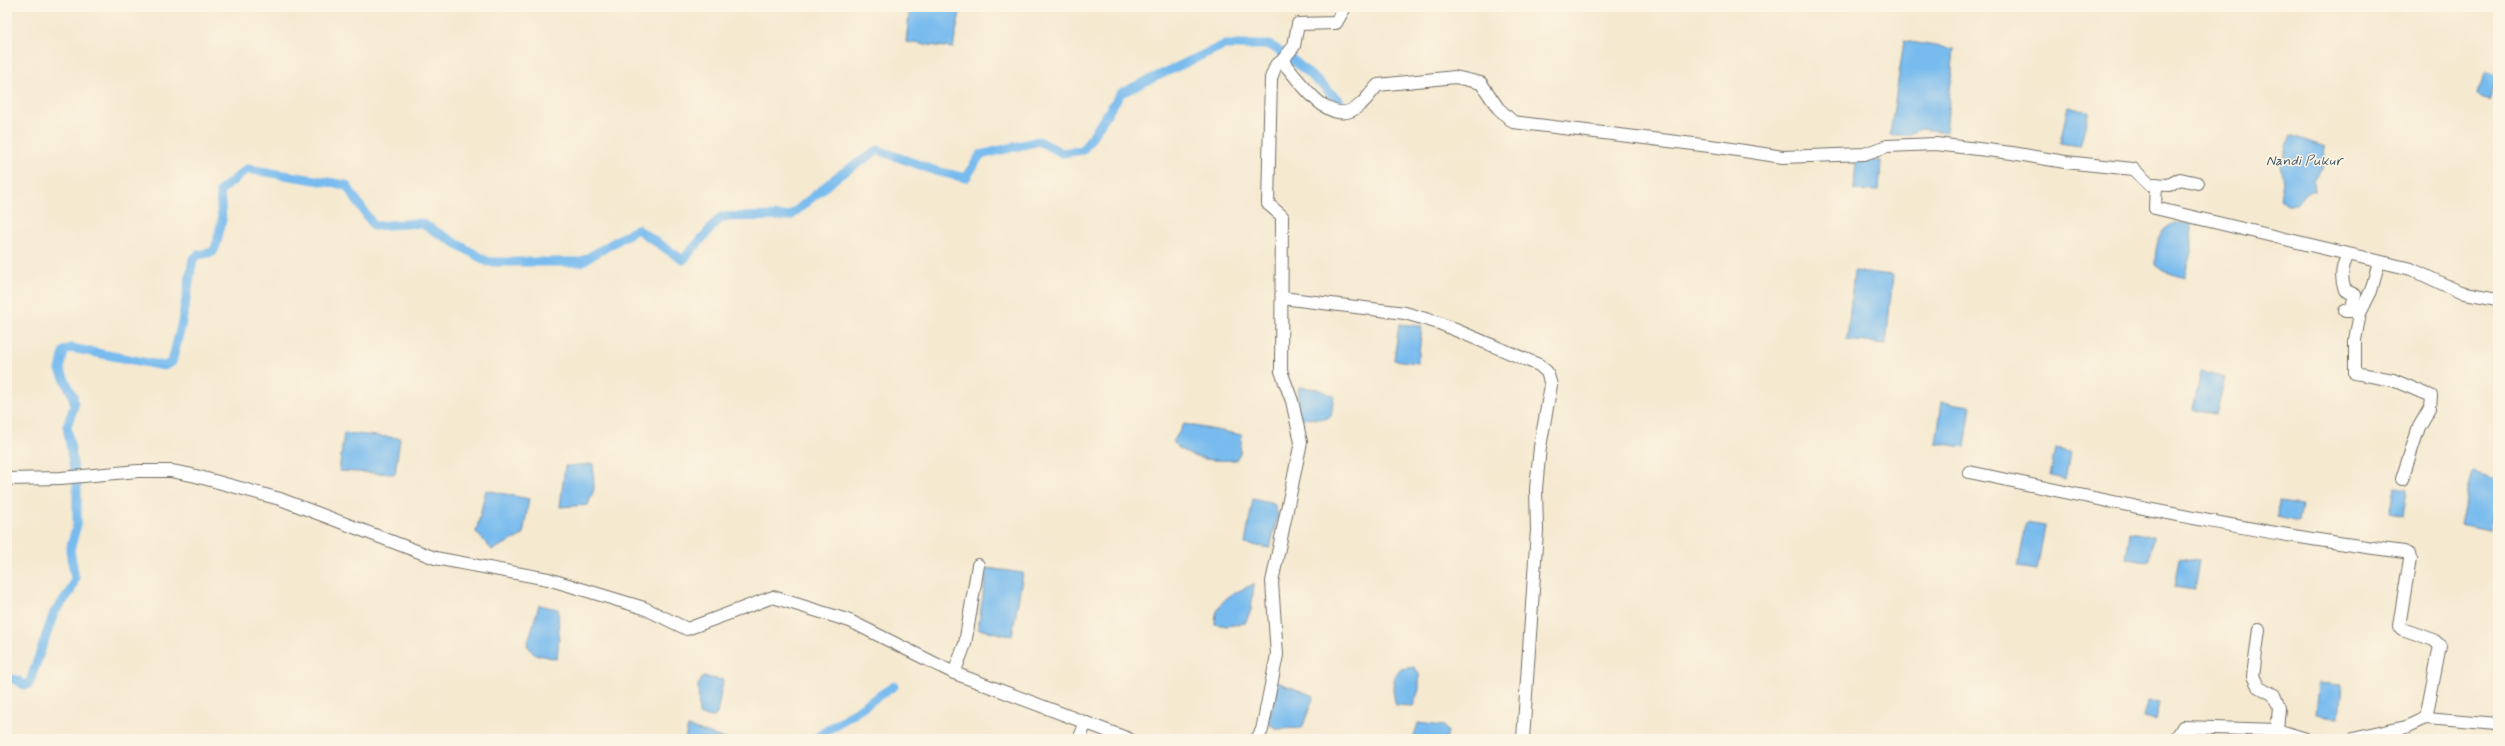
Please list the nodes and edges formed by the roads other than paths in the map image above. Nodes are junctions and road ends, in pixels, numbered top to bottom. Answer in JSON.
{"nodes":[{"id":1,"x":1345,"y":7,"type":"edge"},
{"id":2,"x":1282,"y":61,"type":"junction"},
{"id":3,"x":2198,"y":183,"type":"dead end"},
{"id":4,"x":2156,"y":184,"type":"junction"},
{"id":5,"x":2348,"y":255,"type":"junction"},
{"id":6,"x":2379,"y":262,"type":"junction"},
{"id":7,"x":1282,"y":298,"type":"junction"},
{"id":8,"x":2498,"y":299,"type":"edge"},
{"id":9,"x":2345,"y":310,"type":"dead end"},
{"id":10,"x":1969,"y":472,"type":"dead end"},
{"id":11,"x":7,"y":479,"type":"edge"},
{"id":12,"x":2402,"y":479,"type":"dead end"},
{"id":13,"x":978,"y":565,"type":"dead end"},
{"id":14,"x":2259,"y":629,"type":"dead end"},
{"id":15,"x":954,"y":672,"type":"junction"},
{"id":16,"x":2426,"y":718,"type":"junction"},
{"id":17,"x":1086,"y":722,"type":"junction"},
{"id":18,"x":2498,"y":724,"type":"edge"},
{"id":19,"x":2277,"y":730,"type":"junction"},
{"id":20,"x":1079,"y":739,"type":"edge"},
{"id":21,"x":1129,"y":739,"type":"edge"},
{"id":22,"x":1257,"y":739,"type":"edge"},
{"id":23,"x":1523,"y":739,"type":"edge"},
{"id":24,"x":2176,"y":739,"type":"edge"},
{"id":25,"x":2306,"y":739,"type":"edge"},
{"id":26,"x":2353,"y":739,"type":"edge"}],
"edges":[{"from":1,"to":2,"type":"street"},
{"from":2,"to":4,"type":"street"},
{"from":2,"to":7,"type":"street"},
{"from":3,"to":4,"type":"street"},
{"from":4,"to":5,"type":"street"},
{"from":5,"to":6,"type":"street"},
{"from":5,"to":9,"type":"street"},
{"from":6,"to":8,"type":"street"},
{"from":6,"to":12,"type":"street"},
{"from":7,"to":22,"type":"street"},
{"from":7,"to":23,"type":"street"},
{"from":10,"to":16,"type":"street"},
{"from":11,"to":15,"type":"street"},
{"from":13,"to":15,"type":"street"},
{"from":14,"to":19,"type":"street"},
{"from":15,"to":17,"type":"street"},
{"from":16,"to":18,"type":"street"},
{"from":16,"to":26,"type":"street"},
{"from":17,"to":20,"type":"street"},
{"from":17,"to":21,"type":"street"},
{"from":19,"to":24,"type":"street"},
{"from":19,"to":25,"type":"street"}]}
